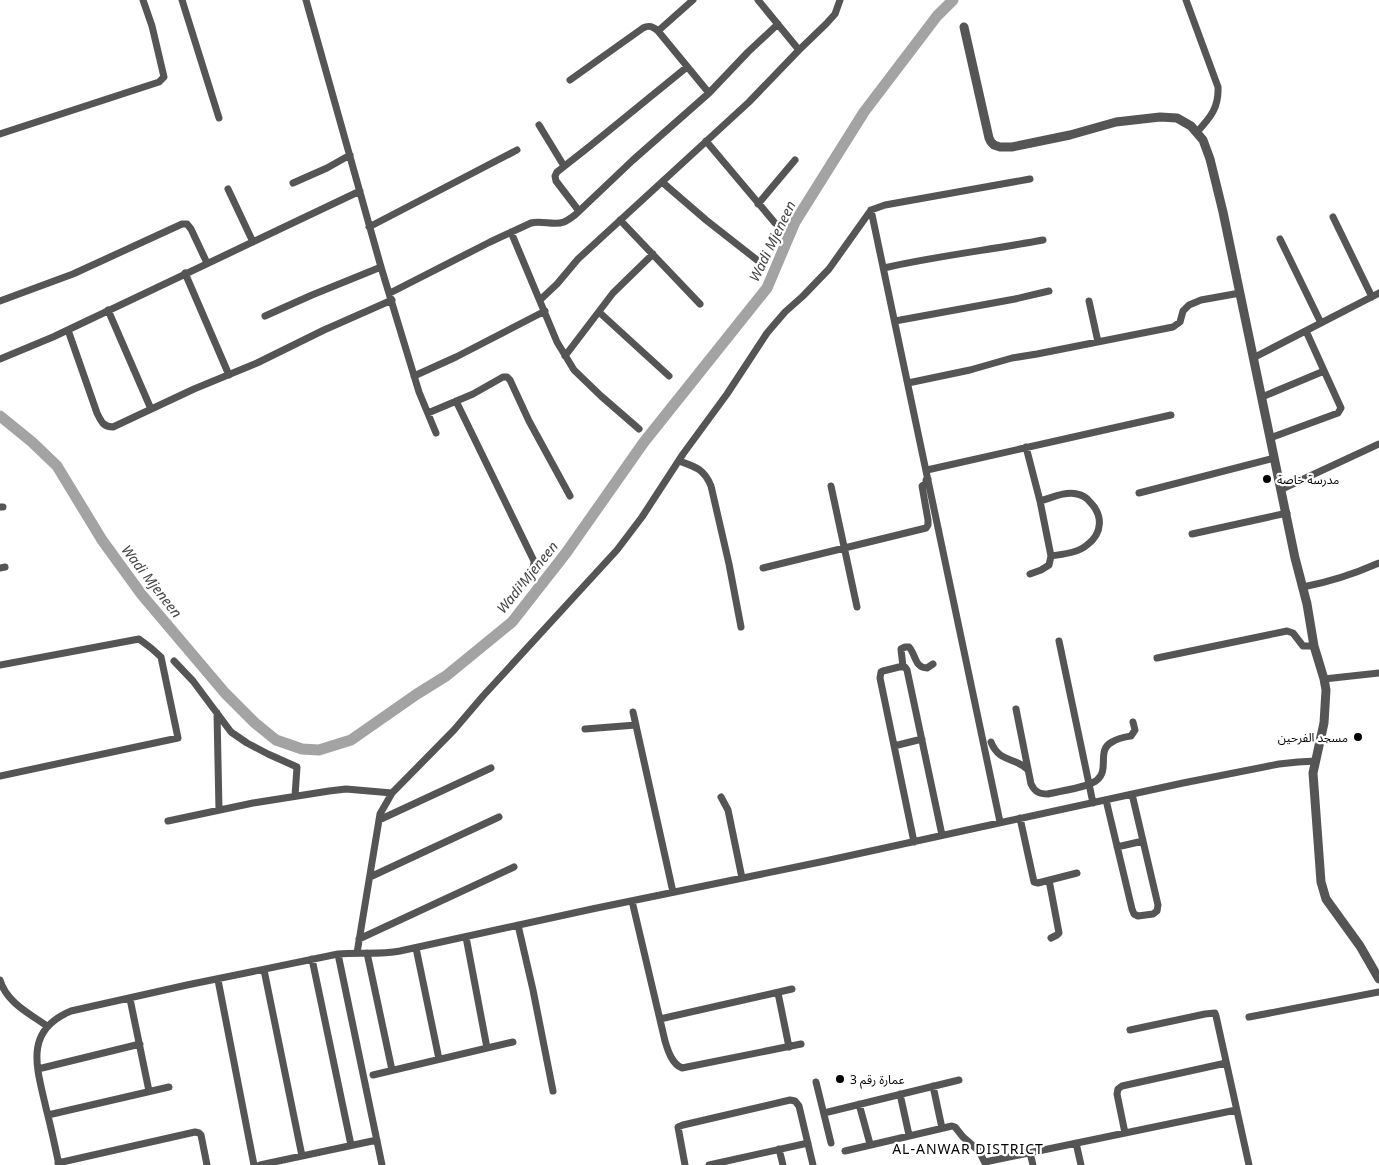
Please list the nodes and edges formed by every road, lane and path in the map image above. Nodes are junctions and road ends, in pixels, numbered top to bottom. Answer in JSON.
{"nodes":[{"id":1,"x":143,"y":0,"type":"edge"},
{"id":2,"x":182,"y":0,"type":"edge"},
{"id":3,"x":306,"y":0,"type":"edge"},
{"id":4,"x":693,"y":0,"type":"edge"},
{"id":5,"x":758,"y":0,"type":"edge"},
{"id":6,"x":1186,"y":0,"type":"edge"},
{"id":7,"x":837,"y":2,"type":"edge"},
{"id":8,"x":778,"y":24,"type":"junction"},
{"id":9,"x":964,"y":27,"type":"dead end"},
{"id":10,"x":658,"y":31,"type":"junction"},
{"id":11,"x":799,"y":50,"type":"junction"},
{"id":12,"x":687,"y":67,"type":"junction"},
{"id":13,"x":570,"y":80,"type":"dead end"},
{"id":14,"x":709,"y":94,"type":"junction"},
{"id":15,"x":219,"y":118,"type":"dead end"},
{"id":16,"x":539,"y":125,"type":"dead end"},
{"id":17,"x":1198,"y":132,"type":"junction"},
{"id":18,"x":0,"y":134,"type":"edge"},
{"id":19,"x":706,"y":141,"type":"junction"},
{"id":20,"x":517,"y":150,"type":"dead end"},
{"id":21,"x":350,"y":156,"type":"junction"},
{"id":22,"x":795,"y":160,"type":"dead end"},
{"id":23,"x":564,"y":166,"type":"junction"},
{"id":24,"x":1030,"y":179,"type":"dead end"},
{"id":25,"x":292,"y":182,"type":"dead end"},
{"id":26,"x":662,"y":182,"type":"junction"},
{"id":27,"x":228,"y":190,"type":"dead end"},
{"id":28,"x":360,"y":191,"type":"junction"},
{"id":29,"x":758,"y":204,"type":"junction"},
{"id":30,"x":871,"y":210,"type":"junction"},
{"id":31,"x":579,"y":211,"type":"junction"},
{"id":32,"x":1332,"y":217,"type":"dead end"},
{"id":33,"x":620,"y":220,"type":"junction"},
{"id":34,"x":775,"y":223,"type":"dead end"},
{"id":35,"x":370,"y":227,"type":"junction"},
{"id":36,"x":511,"y":232,"type":"junction"},
{"id":37,"x":1280,"y":239,"type":"dead end"},
{"id":38,"x":1042,"y":240,"type":"dead end"},
{"id":39,"x":253,"y":242,"type":"junction"},
{"id":40,"x":653,"y":254,"type":"junction"},
{"id":41,"x":757,"y":260,"type":"dead end"},
{"id":42,"x":207,"y":263,"type":"junction"},
{"id":43,"x":381,"y":267,"type":"junction"},
{"id":44,"x":884,"y":268,"type":"junction"},
{"id":45,"x":185,"y":273,"type":"junction"},
{"id":46,"x":1049,"y":291,"type":"dead end"},
{"id":47,"x":1240,"y":293,"type":"junction"},
{"id":48,"x":1376,"y":295,"type":"edge"},
{"id":49,"x":391,"y":297,"type":"junction"},
{"id":50,"x":540,"y":300,"type":"junction"},
{"id":51,"x":0,"y":301,"type":"edge"},
{"id":52,"x":1089,"y":301,"type":"dead end"},
{"id":53,"x":700,"y":304,"type":"dead end"},
{"id":54,"x":108,"y":310,"type":"junction"},
{"id":55,"x":545,"y":311,"type":"junction"},
{"id":56,"x":599,"y":312,"type":"junction"},
{"id":57,"x":265,"y":316,"type":"dead end"},
{"id":58,"x":895,"y":320,"type":"junction"},
{"id":59,"x":1321,"y":323,"type":"junction"},
{"id":60,"x":68,"y":330,"type":"junction"},
{"id":61,"x":1306,"y":331,"type":"junction"},
{"id":62,"x":1098,"y":342,"type":"junction"},
{"id":63,"x":566,"y":356,"type":"junction"},
{"id":64,"x":1253,"y":358,"type":"junction"},
{"id":65,"x":0,"y":359,"type":"edge"},
{"id":66,"x":1324,"y":371,"type":"junction"},
{"id":67,"x":229,"y":375,"type":"junction"},
{"id":68,"x":414,"y":376,"type":"junction"},
{"id":69,"x":669,"y":376,"type":"dead end"},
{"id":70,"x":908,"y":383,"type":"junction"},
{"id":71,"x":1262,"y":397,"type":"junction"},
{"id":72,"x":456,"y":401,"type":"junction"},
{"id":73,"x":151,"y":409,"type":"junction"},
{"id":74,"x":428,"y":413,"type":"junction"},
{"id":75,"x":1171,"y":415,"type":"dead end"},
{"id":76,"x":639,"y":428,"type":"dead end"},
{"id":77,"x":436,"y":433,"type":"dead end"},
{"id":78,"x":1270,"y":438,"type":"junction"},
{"id":79,"x":1379,"y":444,"type":"edge"},
{"id":80,"x":1026,"y":447,"type":"junction"},
{"id":81,"x":1274,"y":458,"type":"junction"},
{"id":82,"x":679,"y":461,"type":"junction"},
{"id":83,"x":927,"y":470,"type":"junction"},
{"id":84,"x":929,"y":479,"type":"junction"},
{"id":85,"x":831,"y":486,"type":"dead end"},
{"id":86,"x":1282,"y":488,"type":"junction"},
{"id":87,"x":1140,"y":492,"type":"dead end"},
{"id":88,"x":570,"y":496,"type":"dead end"},
{"id":89,"x":1040,"y":501,"type":"junction"},
{"id":90,"x":1287,"y":513,"type":"junction"},
{"id":91,"x":1192,"y":534,"type":"dead end"},
{"id":92,"x":845,"y":548,"type":"junction"},
{"id":93,"x":1051,"y":556,"type":"junction"},
{"id":94,"x":1379,"y":563,"type":"edge"},
{"id":95,"x":763,"y":568,"type":"dead end"},
{"id":96,"x":1030,"y":574,"type":"dead end"},
{"id":97,"x":519,"y":584,"type":"dead end"},
{"id":98,"x":1303,"y":588,"type":"junction"},
{"id":99,"x":857,"y":607,"type":"dead end"},
{"id":100,"x":741,"y":627,"type":"dead end"},
{"id":101,"x":1059,"y":641,"type":"dead end"},
{"id":102,"x":1314,"y":646,"type":"junction"},
{"id":103,"x":1157,"y":658,"type":"dead end"},
{"id":104,"x":174,"y":661,"type":"dead end"},
{"id":105,"x":933,"y":664,"type":"dead end"},
{"id":106,"x":0,"y":665,"type":"edge"},
{"id":107,"x":904,"y":667,"type":"junction"},
{"id":108,"x":1379,"y":673,"type":"edge"},
{"id":109,"x":1324,"y":679,"type":"junction"},
{"id":110,"x":1016,"y":709,"type":"dead end"},
{"id":111,"x":216,"y":712,"type":"junction"},
{"id":112,"x":633,"y":712,"type":"dead end"},
{"id":113,"x":1133,"y":722,"type":"dead end"},
{"id":114,"x":636,"y":725,"type":"junction"},
{"id":115,"x":586,"y":729,"type":"dead end"},
{"id":116,"x":922,"y":739,"type":"junction"},
{"id":117,"x":991,"y":742,"type":"dead end"},
{"id":118,"x":894,"y":746,"type":"junction"},
{"id":119,"x":1316,"y":761,"type":"junction"},
{"id":120,"x":491,"y":768,"type":"dead end"},
{"id":121,"x":1029,"y":771,"type":"junction"},
{"id":122,"x":0,"y":776,"type":"edge"},
{"id":123,"x":1089,"y":784,"type":"junction"},
{"id":124,"x":392,"y":794,"type":"junction"},
{"id":125,"x":1132,"y":794,"type":"junction"},
{"id":126,"x":295,"y":796,"type":"junction"},
{"id":127,"x":721,"y":797,"type":"dead end"},
{"id":128,"x":1106,"y":800,"type":"junction"},
{"id":129,"x":1093,"y":803,"type":"junction"},
{"id":130,"x":219,"y":810,"type":"junction"},
{"id":131,"x":499,"y":817,"type":"dead end"},
{"id":132,"x":1020,"y":818,"type":"junction"},
{"id":133,"x":379,"y":820,"type":"junction"},
{"id":134,"x":168,"y":821,"type":"dead end"},
{"id":135,"x":1000,"y":822,"type":"junction"},
{"id":136,"x":942,"y":835,"type":"junction"},
{"id":137,"x":914,"y":842,"type":"junction"},
{"id":138,"x":1144,"y":842,"type":"junction"},
{"id":139,"x":1118,"y":847,"type":"junction"},
{"id":140,"x":514,"y":867,"type":"dead end"},
{"id":141,"x":1078,"y":873,"type":"dead end"},
{"id":142,"x":370,"y":877,"type":"junction"},
{"id":143,"x":742,"y":878,"type":"junction"},
{"id":144,"x":1049,"y":880,"type":"junction"},
{"id":145,"x":672,"y":892,"type":"junction"},
{"id":146,"x":632,"y":901,"type":"junction"},
{"id":147,"x":518,"y":925,"type":"junction"},
{"id":148,"x":466,"y":937,"type":"junction"},
{"id":149,"x":1051,"y":938,"type":"dead end"},
{"id":150,"x":359,"y":940,"type":"junction"},
{"id":151,"x":416,"y":948,"type":"junction"},
{"id":152,"x":357,"y":953,"type":"junction"},
{"id":153,"x":368,"y":953,"type":"junction"},
{"id":154,"x":338,"y":954,"type":"junction"},
{"id":155,"x":312,"y":959,"type":"junction"},
{"id":156,"x":264,"y":970,"type":"junction"},
{"id":157,"x":1379,"y":979,"type":"edge"},
{"id":158,"x":0,"y":980,"type":"edge"},
{"id":159,"x":218,"y":980,"type":"junction"},
{"id":160,"x":792,"y":990,"type":"dead end"},
{"id":161,"x":1379,"y":992,"type":"edge"},
{"id":162,"x":778,"y":993,"type":"junction"},
{"id":163,"x":130,"y":999,"type":"junction"},
{"id":164,"x":1249,"y":1017,"type":"dead end"},
{"id":165,"x":660,"y":1019,"type":"junction"},
{"id":166,"x":47,"y":1026,"type":"junction"},
{"id":167,"x":1130,"y":1030,"type":"dead end"},
{"id":168,"x":513,"y":1042,"type":"dead end"},
{"id":169,"x":140,"y":1044,"type":"junction"},
{"id":170,"x":801,"y":1044,"type":"dead end"},
{"id":171,"x":789,"y":1047,"type":"junction"},
{"id":172,"x":487,"y":1048,"type":"junction"},
{"id":173,"x":439,"y":1059,"type":"junction"},
{"id":174,"x":1226,"y":1063,"type":"junction"},
{"id":175,"x":38,"y":1069,"type":"junction"},
{"id":176,"x":392,"y":1070,"type":"junction"},
{"id":177,"x":373,"y":1075,"type":"dead end"},
{"id":178,"x":959,"y":1080,"type":"dead end"},
{"id":179,"x":816,"y":1082,"type":"dead end"},
{"id":180,"x":169,"y":1086,"type":"dead end"},
{"id":181,"x":933,"y":1086,"type":"junction"},
{"id":182,"x":149,"y":1091,"type":"junction"},
{"id":183,"x":553,"y":1091,"type":"dead end"},
{"id":184,"x":900,"y":1094,"type":"junction"},
{"id":185,"x":858,"y":1104,"type":"junction"},
{"id":186,"x":1236,"y":1110,"type":"junction"},
{"id":187,"x":824,"y":1113,"type":"junction"},
{"id":188,"x":48,"y":1115,"type":"junction"},
{"id":189,"x":942,"y":1128,"type":"junction"},
{"id":190,"x":1125,"y":1133,"type":"junction"},
{"id":191,"x":909,"y":1135,"type":"junction"},
{"id":192,"x":377,"y":1140,"type":"junction"},
{"id":193,"x":831,"y":1142,"type":"dead end"},
{"id":194,"x":808,"y":1143,"type":"junction"},
{"id":195,"x":870,"y":1144,"type":"junction"},
{"id":196,"x":1076,"y":1144,"type":"junction"},
{"id":197,"x":351,"y":1145,"type":"junction"},
{"id":198,"x":779,"y":1149,"type":"junction"},
{"id":199,"x":845,"y":1151,"type":"dead end"},
{"id":200,"x":1030,"y":1153,"type":"junction"},
{"id":201,"x":302,"y":1156,"type":"junction"},
{"id":202,"x":58,"y":1164,"type":"edge"},
{"id":203,"x":986,"y":1164,"type":"edge"},
{"id":204,"x":207,"y":1165,"type":"edge"},
{"id":205,"x":254,"y":1165,"type":"edge"},
{"id":206,"x":260,"y":1165,"type":"edge"},
{"id":207,"x":382,"y":1165,"type":"edge"},
{"id":208,"x":685,"y":1165,"type":"edge"},
{"id":209,"x":709,"y":1165,"type":"edge"},
{"id":210,"x":783,"y":1165,"type":"edge"},
{"id":211,"x":813,"y":1165,"type":"edge"},
{"id":212,"x":1033,"y":1165,"type":"edge"},
{"id":213,"x":1081,"y":1165,"type":"edge"},
{"id":214,"x":1249,"y":1165,"type":"edge"}],
"edges":[{"from":1,"to":18,"type":"street"},
{"from":2,"to":15,"type":"street"},
{"from":3,"to":21,"type":"street"},
{"from":4,"to":10,"type":"street"},
{"from":5,"to":8,"type":"street"},
{"from":6,"to":17,"type":"street"},
{"from":7,"to":11,"type":"street"},
{"from":8,"to":11,"type":"street"},
{"from":8,"to":14,"type":"street"},
{"from":9,"to":17,"type":"street"},
{"from":10,"to":12,"type":"street"},
{"from":10,"to":13,"type":"street"},
{"from":11,"to":19,"type":"street"},
{"from":12,"to":14,"type":"street"},
{"from":12,"to":23,"type":"street"},
{"from":14,"to":31,"type":"street"},
{"from":16,"to":23,"type":"street"},
{"from":17,"to":47,"type":"street"},
{"from":19,"to":26,"type":"street"},
{"from":19,"to":29,"type":"street"},
{"from":20,"to":35,"type":"street"},
{"from":21,"to":25,"type":"street"},
{"from":21,"to":28,"type":"street"},
{"from":22,"to":29,"type":"street"},
{"from":23,"to":31,"type":"street"},
{"from":24,"to":30,"type":"street"},
{"from":26,"to":33,"type":"street"},
{"from":26,"to":41,"type":"street"},
{"from":27,"to":39,"type":"street"},
{"from":28,"to":35,"type":"street"},
{"from":28,"to":39,"type":"street"},
{"from":29,"to":34,"type":"street"},
{"from":30,"to":44,"type":"street"},
{"from":30,"to":82,"type":"street"},
{"from":31,"to":36,"type":"street"},
{"from":32,"to":48,"type":"street"},
{"from":33,"to":40,"type":"street"},
{"from":33,"to":50,"type":"street"},
{"from":35,"to":43,"type":"street"},
{"from":36,"to":49,"type":"street"},
{"from":36,"to":50,"type":"street"},
{"from":37,"to":59,"type":"street"},
{"from":38,"to":44,"type":"street"},
{"from":39,"to":42,"type":"street"},
{"from":40,"to":53,"type":"street"},
{"from":40,"to":56,"type":"street"},
{"from":42,"to":45,"type":"street"},
{"from":42,"to":51,"type":"street"},
{"from":43,"to":49,"type":"street"},
{"from":43,"to":57,"type":"street"},
{"from":44,"to":58,"type":"street"},
{"from":45,"to":54,"type":"street"},
{"from":45,"to":67,"type":"street"},
{"from":46,"to":58,"type":"street"},
{"from":47,"to":62,"type":"street"},
{"from":47,"to":64,"type":"street"},
{"from":48,"to":59,"type":"street"},
{"from":49,"to":67,"type":"street"},
{"from":49,"to":68,"type":"street"},
{"from":50,"to":55,"type":"street"},
{"from":52,"to":62,"type":"street"},
{"from":54,"to":60,"type":"street"},
{"from":54,"to":73,"type":"street"},
{"from":55,"to":63,"type":"street"},
{"from":55,"to":68,"type":"street"},
{"from":56,"to":63,"type":"street"},
{"from":56,"to":69,"type":"street"},
{"from":58,"to":70,"type":"street"},
{"from":59,"to":61,"type":"street"},
{"from":60,"to":65,"type":"street"},
{"from":60,"to":73,"type":"street"},
{"from":61,"to":64,"type":"street"},
{"from":61,"to":66,"type":"street"},
{"from":62,"to":70,"type":"street"},
{"from":63,"to":76,"type":"street"},
{"from":64,"to":71,"type":"street"},
{"from":66,"to":71,"type":"street"},
{"from":66,"to":78,"type":"street"},
{"from":67,"to":73,"type":"street"},
{"from":68,"to":74,"type":"street"},
{"from":70,"to":83,"type":"street"},
{"from":71,"to":78,"type":"street"},
{"from":72,"to":74,"type":"street"},
{"from":72,"to":88,"type":"street"},
{"from":72,"to":97,"type":"street"},
{"from":74,"to":77,"type":"street"},
{"from":75,"to":80,"type":"street"},
{"from":78,"to":81,"type":"street"},
{"from":79,"to":86,"type":"street"},
{"from":80,"to":83,"type":"street"},
{"from":80,"to":89,"type":"street"},
{"from":81,"to":86,"type":"street"},
{"from":81,"to":87,"type":"street"},
{"from":82,"to":100,"type":"street"},
{"from":82,"to":124,"type":"street"},
{"from":83,"to":84,"type":"street"},
{"from":84,"to":92,"type":"street"},
{"from":84,"to":135,"type":"street"},
{"from":85,"to":92,"type":"street"},
{"from":86,"to":90,"type":"street"},
{"from":89,"to":93,"type":"street"},
{"from":89,"to":93,"type":"street"},
{"from":90,"to":91,"type":"street"},
{"from":90,"to":98,"type":"street"},
{"from":92,"to":95,"type":"street"},
{"from":92,"to":99,"type":"street"},
{"from":93,"to":96,"type":"street"},
{"from":94,"to":98,"type":"street"},
{"from":98,"to":102,"type":"street"},
{"from":101,"to":123,"type":"street"},
{"from":102,"to":103,"type":"street"},
{"from":102,"to":109,"type":"street"},
{"from":104,"to":111,"type":"street"},
{"from":105,"to":107,"type":"street"},
{"from":106,"to":122,"type":"street"},
{"from":107,"to":116,"type":"street"},
{"from":107,"to":118,"type":"street"},
{"from":108,"to":109,"type":"street"},
{"from":109,"to":119,"type":"street"},
{"from":110,"to":121,"type":"street"},
{"from":111,"to":126,"type":"street"},
{"from":111,"to":130,"type":"street"},
{"from":112,"to":114,"type":"street"},
{"from":113,"to":123,"type":"street"},
{"from":114,"to":115,"type":"street"},
{"from":114,"to":145,"type":"street"},
{"from":116,"to":118,"type":"street"},
{"from":116,"to":136,"type":"street"},
{"from":117,"to":121,"type":"street"},
{"from":118,"to":137,"type":"street"},
{"from":119,"to":125,"type":"street"},
{"from":119,"to":157,"type":"street"},
{"from":120,"to":133,"type":"street"},
{"from":121,"to":123,"type":"street"},
{"from":123,"to":129,"type":"street"},
{"from":124,"to":126,"type":"street"},
{"from":124,"to":133,"type":"street"},
{"from":125,"to":128,"type":"street"},
{"from":125,"to":138,"type":"street"},
{"from":126,"to":130,"type":"street"},
{"from":127,"to":143,"type":"street"},
{"from":128,"to":129,"type":"street"},
{"from":128,"to":139,"type":"street"},
{"from":129,"to":132,"type":"street"},
{"from":130,"to":134,"type":"street"},
{"from":131,"to":142,"type":"street"},
{"from":132,"to":135,"type":"street"},
{"from":132,"to":144,"type":"street"},
{"from":133,"to":142,"type":"street"},
{"from":135,"to":136,"type":"street"},
{"from":136,"to":137,"type":"street"},
{"from":137,"to":143,"type":"street"},
{"from":138,"to":139,"type":"street"},
{"from":138,"to":139,"type":"street"},
{"from":140,"to":150,"type":"street"},
{"from":141,"to":144,"type":"street"},
{"from":142,"to":150,"type":"street"},
{"from":143,"to":145,"type":"street"},
{"from":144,"to":149,"type":"street"},
{"from":145,"to":146,"type":"street"},
{"from":146,"to":147,"type":"street"},
{"from":146,"to":165,"type":"street"},
{"from":147,"to":148,"type":"street"},
{"from":147,"to":183,"type":"street"},
{"from":148,"to":151,"type":"street"},
{"from":148,"to":172,"type":"street"},
{"from":150,"to":152,"type":"street"},
{"from":151,"to":153,"type":"street"},
{"from":151,"to":173,"type":"street"},
{"from":152,"to":153,"type":"street"},
{"from":152,"to":154,"type":"street"},
{"from":153,"to":176,"type":"street"},
{"from":154,"to":155,"type":"street"},
{"from":154,"to":192,"type":"street"},
{"from":155,"to":156,"type":"street"},
{"from":155,"to":197,"type":"street"},
{"from":156,"to":159,"type":"street"},
{"from":156,"to":201,"type":"street"},
{"from":158,"to":166,"type":"street"},
{"from":159,"to":163,"type":"street"},
{"from":159,"to":205,"type":"street"},
{"from":160,"to":162,"type":"street"},
{"from":161,"to":164,"type":"street"},
{"from":162,"to":165,"type":"street"},
{"from":162,"to":171,"type":"street"},
{"from":163,"to":166,"type":"street"},
{"from":163,"to":169,"type":"street"},
{"from":165,"to":171,"type":"street"},
{"from":166,"to":175,"type":"street"},
{"from":167,"to":174,"type":"street"},
{"from":168,"to":172,"type":"street"},
{"from":169,"to":175,"type":"street"},
{"from":169,"to":182,"type":"street"},
{"from":170,"to":171,"type":"street"},
{"from":172,"to":173,"type":"street"},
{"from":173,"to":176,"type":"street"},
{"from":174,"to":186,"type":"street"},
{"from":174,"to":190,"type":"street"},
{"from":175,"to":188,"type":"street"},
{"from":176,"to":177,"type":"street"},
{"from":178,"to":181,"type":"street"},
{"from":179,"to":187,"type":"street"},
{"from":180,"to":182,"type":"street"},
{"from":181,"to":184,"type":"street"},
{"from":181,"to":189,"type":"street"},
{"from":182,"to":188,"type":"street"},
{"from":184,"to":185,"type":"street"},
{"from":184,"to":191,"type":"street"},
{"from":185,"to":187,"type":"street"},
{"from":185,"to":195,"type":"street"},
{"from":186,"to":190,"type":"street"},
{"from":186,"to":214,"type":"street"},
{"from":187,"to":193,"type":"street"},
{"from":188,"to":202,"type":"street"},
{"from":189,"to":191,"type":"street"},
{"from":189,"to":203,"type":"street"},
{"from":190,"to":196,"type":"street"},
{"from":191,"to":195,"type":"street"},
{"from":192,"to":197,"type":"street"},
{"from":192,"to":207,"type":"street"},
{"from":194,"to":198,"type":"street"},
{"from":194,"to":208,"type":"street"},
{"from":194,"to":211,"type":"street"},
{"from":195,"to":199,"type":"street"},
{"from":196,"to":200,"type":"street"},
{"from":196,"to":213,"type":"street"},
{"from":197,"to":201,"type":"street"},
{"from":198,"to":209,"type":"street"},
{"from":198,"to":210,"type":"street"},
{"from":200,"to":203,"type":"street"},
{"from":200,"to":212,"type":"street"},
{"from":201,"to":206,"type":"street"},
{"from":202,"to":204,"type":"street"}]}
